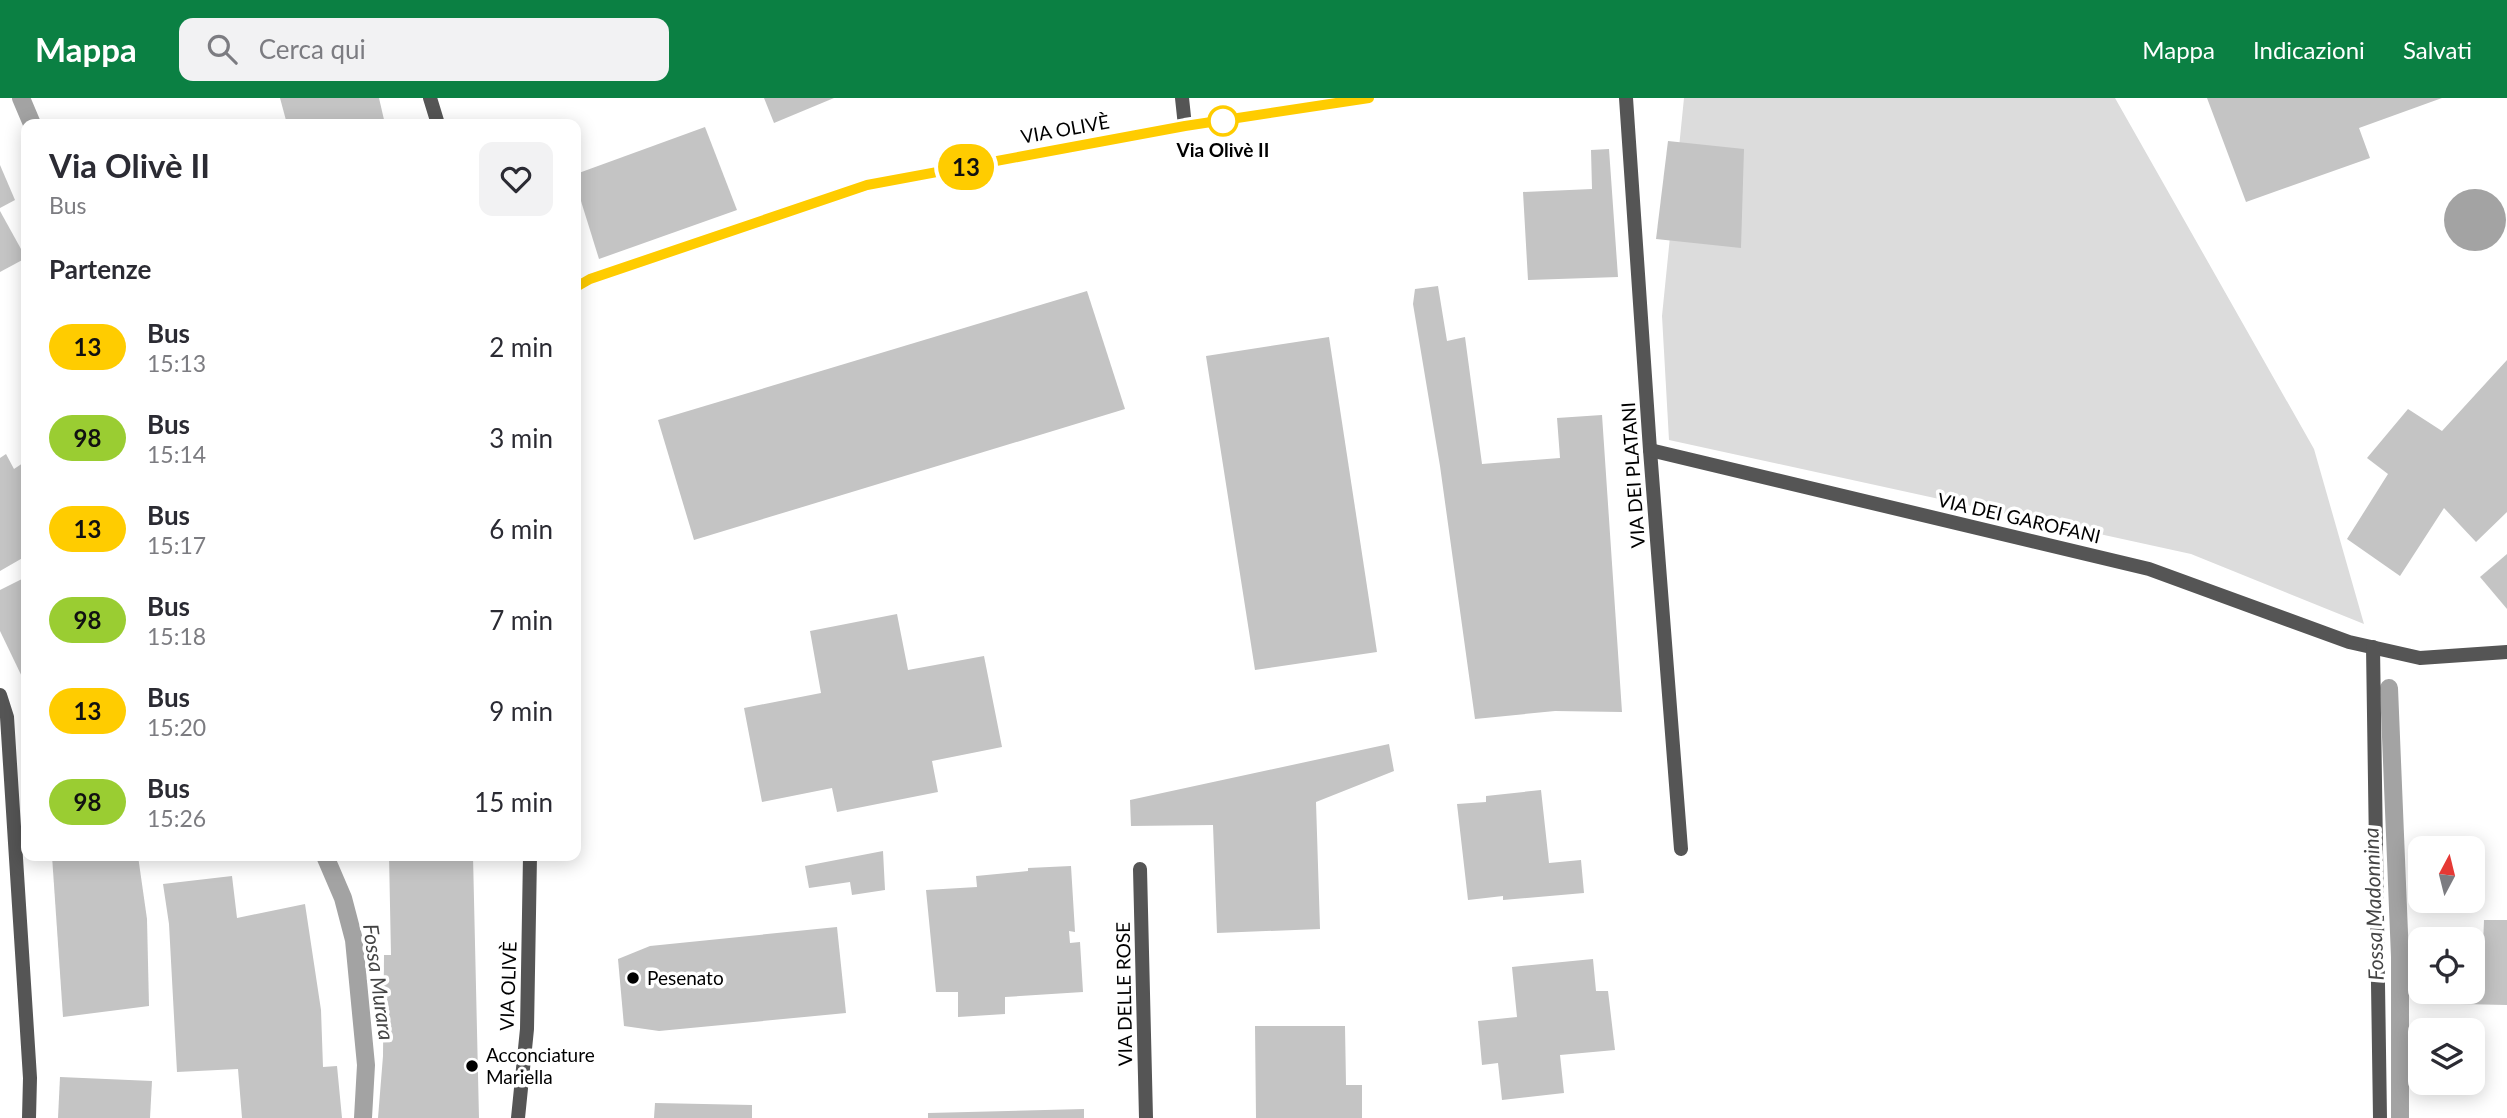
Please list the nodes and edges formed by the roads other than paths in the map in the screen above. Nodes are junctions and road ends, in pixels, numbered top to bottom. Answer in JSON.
{"nodes":[{"id":1,"x":430,"y":98,"type":"edge"},
{"id":2,"x":1182,"y":98,"type":"edge"},
{"id":3,"x":1369,"y":98,"type":"edge"},
{"id":4,"x":1626,"y":98,"type":"edge"},
{"id":5,"x":436,"y":119,"type":"edge"},
{"id":6,"x":1185,"y":126,"type":"junction"},
{"id":7,"x":581,"y":285,"type":"edge"},
{"id":8,"x":1650,"y":450,"type":"junction"},
{"id":9,"x":2373,"y":648,"type":"junction"},
{"id":10,"x":2507,"y":653,"type":"edge"},
{"id":11,"x":0,"y":695,"type":"edge"},
{"id":12,"x":1681,"y":849,"type":"dead end"},
{"id":13,"x":530,"y":861,"type":"edge"},
{"id":14,"x":1140,"y":869,"type":"dead end"},
{"id":15,"x":29,"y":1118,"type":"edge"},
{"id":16,"x":519,"y":1118,"type":"edge"},
{"id":17,"x":1146,"y":1118,"type":"edge"},
{"id":18,"x":2380,"y":1118,"type":"edge"}],
"edges":[{"from":1,"to":5,"type":"street"},
{"from":2,"to":6,"type":"street"},
{"from":3,"to":6,"type":"street","name":"VIA OLIVÈ"},
{"from":4,"to":8,"type":"street","name":"VIA DEI PLATANI"},
{"from":6,"to":7,"type":"street","name":"VIA OLIVÈ"},
{"from":8,"to":9,"type":"street","name":"VIA DEI GAROFANI"},
{"from":8,"to":12,"type":"street","name":"VIA DEI PLATANI"},
{"from":9,"to":10,"type":"street","name":"VIA DEI GAROFANI"},
{"from":9,"to":18,"type":"street"},
{"from":11,"to":15,"type":"street"},
{"from":13,"to":16,"type":"street","name":"VIA OLIVÈ"},
{"from":14,"to":17,"type":"street","name":"VIA DELLE ROSE"}]}
